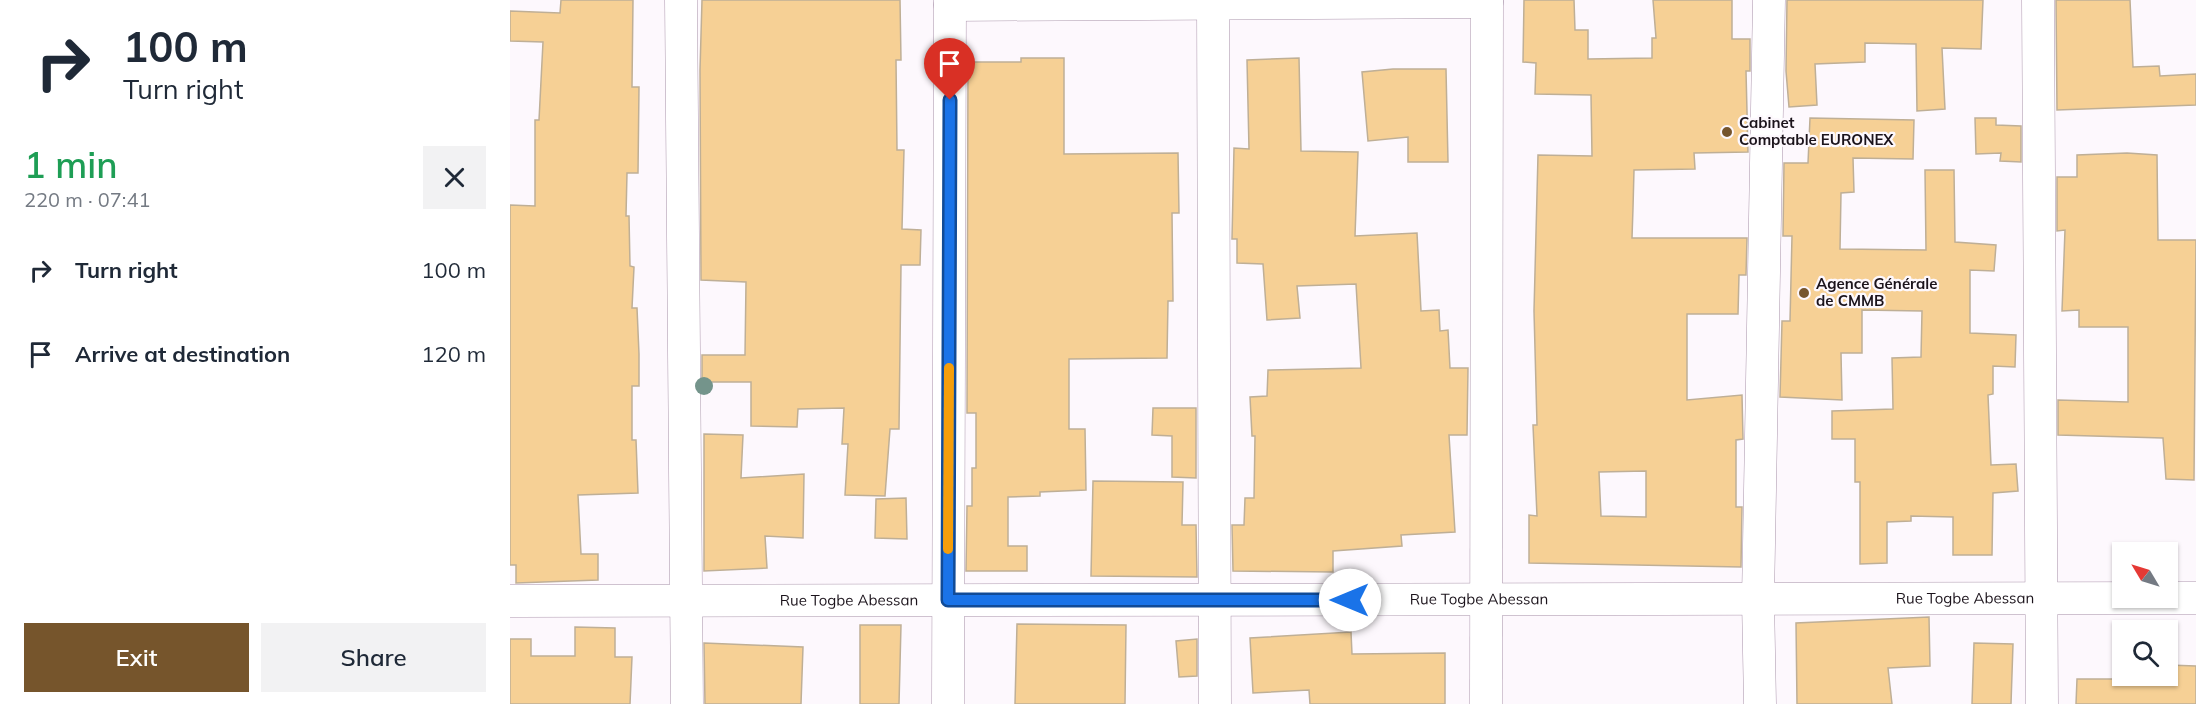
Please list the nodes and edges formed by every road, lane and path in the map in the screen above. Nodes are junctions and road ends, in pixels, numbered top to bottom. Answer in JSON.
{"nodes":[{"id":1,"x":681,"y":0,"type":"edge"},
{"id":2,"x":1768,"y":0,"type":"edge"},
{"id":3,"x":2037,"y":0,"type":"edge"},
{"id":4,"x":1487,"y":1,"type":"edge"},
{"id":5,"x":950,"y":2,"type":"edge"},
{"id":6,"x":1213,"y":2,"type":"edge"},
{"id":7,"x":2196,"y":598,"type":"edge"},
{"id":8,"x":1758,"y":599,"type":"junction"},
{"id":9,"x":2042,"y":599,"type":"junction"},
{"id":10,"x":510,"y":600,"type":"edge"},
{"id":11,"x":687,"y":600,"type":"junction"},
{"id":12,"x":948,"y":600,"type":"junction"},
{"id":13,"x":1213,"y":600,"type":"junction"},
{"id":14,"x":1487,"y":600,"type":"junction"},
{"id":15,"x":687,"y":704,"type":"edge"},
{"id":16,"x":948,"y":704,"type":"edge"},
{"id":17,"x":1215,"y":704,"type":"edge"},
{"id":18,"x":1486,"y":704,"type":"edge"},
{"id":19,"x":1760,"y":704,"type":"edge"},
{"id":20,"x":2042,"y":704,"type":"edge"}],
"edges":[{"from":1,"to":11,"type":"street"},
{"from":2,"to":8,"type":"street"},
{"from":3,"to":9,"type":"street"},
{"from":4,"to":6,"type":"street"},
{"from":4,"to":14,"type":"street"},
{"from":5,"to":6,"type":"street"},
{"from":5,"to":12,"type":"street"},
{"from":6,"to":13,"type":"street"},
{"from":7,"to":9,"type":"street","name":"Rue Togbe Abessan"},
{"from":8,"to":9,"type":"street","name":"Rue Togbe Abessan"},
{"from":8,"to":14,"type":"street","name":"Rue Togbe Abessan"},
{"from":8,"to":19,"type":"street"},
{"from":9,"to":20,"type":"street"},
{"from":10,"to":11,"type":"street","name":"Rue Togbe Abessan"},
{"from":11,"to":12,"type":"street","name":"Rue Togbe Abessan"},
{"from":11,"to":15,"type":"street"},
{"from":12,"to":13,"type":"street","name":"Rue Togbe Abessan"},
{"from":12,"to":16,"type":"street"},
{"from":13,"to":14,"type":"street","name":"Rue Togbe Abessan"},
{"from":13,"to":17,"type":"street"},
{"from":14,"to":18,"type":"street"}]}
